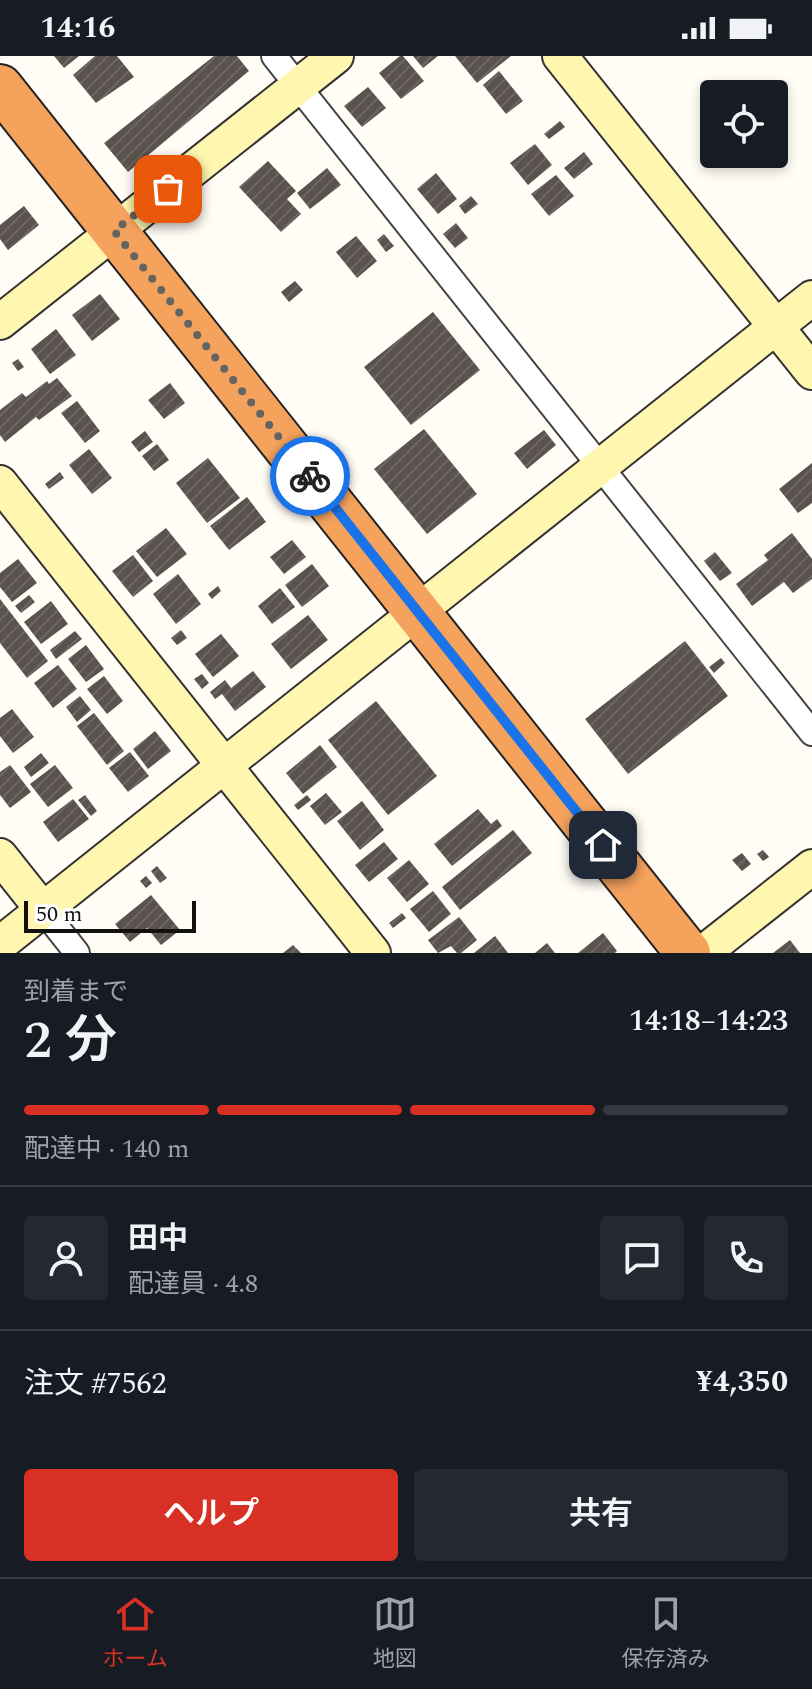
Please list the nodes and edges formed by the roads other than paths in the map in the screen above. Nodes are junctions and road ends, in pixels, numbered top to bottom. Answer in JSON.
{"nodes":[{"id":1,"x":274,"y":56,"type":"edge"},
{"id":2,"x":336,"y":56,"type":"edge"},
{"id":3,"x":560,"y":56,"type":"edge"},
{"id":4,"x":298,"y":86,"type":"junction"},
{"id":5,"x":0,"y":87,"type":"edge"},
{"id":6,"x":114,"y":231,"type":"junction"},
{"id":7,"x":812,"y":298,"type":"edge"},
{"id":8,"x":0,"y":322,"type":"edge"},
{"id":9,"x":775,"y":326,"type":"junction"},
{"id":10,"x":812,"y":372,"type":"edge"},
{"id":11,"x":600,"y":466,"type":"junction"},
{"id":12,"x":0,"y":483,"type":"edge"},
{"id":13,"x":418,"y":611,"type":"junction"},
{"id":14,"x":812,"y":733,"type":"edge"},
{"id":15,"x":224,"y":766,"type":"junction"},
{"id":16,"x":0,"y":856,"type":"edge"},
{"id":17,"x":812,"y":867,"type":"edge"},
{"id":18,"x":43,"y":910,"type":"junction"},
{"id":19,"x":0,"y":944,"type":"edge"},
{"id":20,"x":77,"y":953,"type":"edge"},
{"id":21,"x":373,"y":953,"type":"edge"},
{"id":22,"x":688,"y":953,"type":"edge"},
{"id":23,"x":703,"y":953,"type":"edge"}],
"edges":[{"from":1,"to":4,"type":"street"},
{"from":2,"to":4,"type":"street"},
{"from":3,"to":9,"type":"street"},
{"from":4,"to":6,"type":"street"},
{"from":4,"to":11,"type":"street"},
{"from":5,"to":6,"type":"highway"},
{"from":6,"to":8,"type":"street"},
{"from":6,"to":13,"type":"highway"},
{"from":7,"to":9,"type":"street"},
{"from":9,"to":10,"type":"street"},
{"from":9,"to":11,"type":"street"},
{"from":11,"to":13,"type":"street"},
{"from":11,"to":14,"type":"street"},
{"from":12,"to":15,"type":"street"},
{"from":13,"to":15,"type":"street"},
{"from":13,"to":22,"type":"highway"},
{"from":15,"to":18,"type":"street"},
{"from":15,"to":21,"type":"street"},
{"from":16,"to":18,"type":"street"},
{"from":17,"to":23,"type":"street"},
{"from":18,"to":19,"type":"street"},
{"from":18,"to":20,"type":"street"}]}
